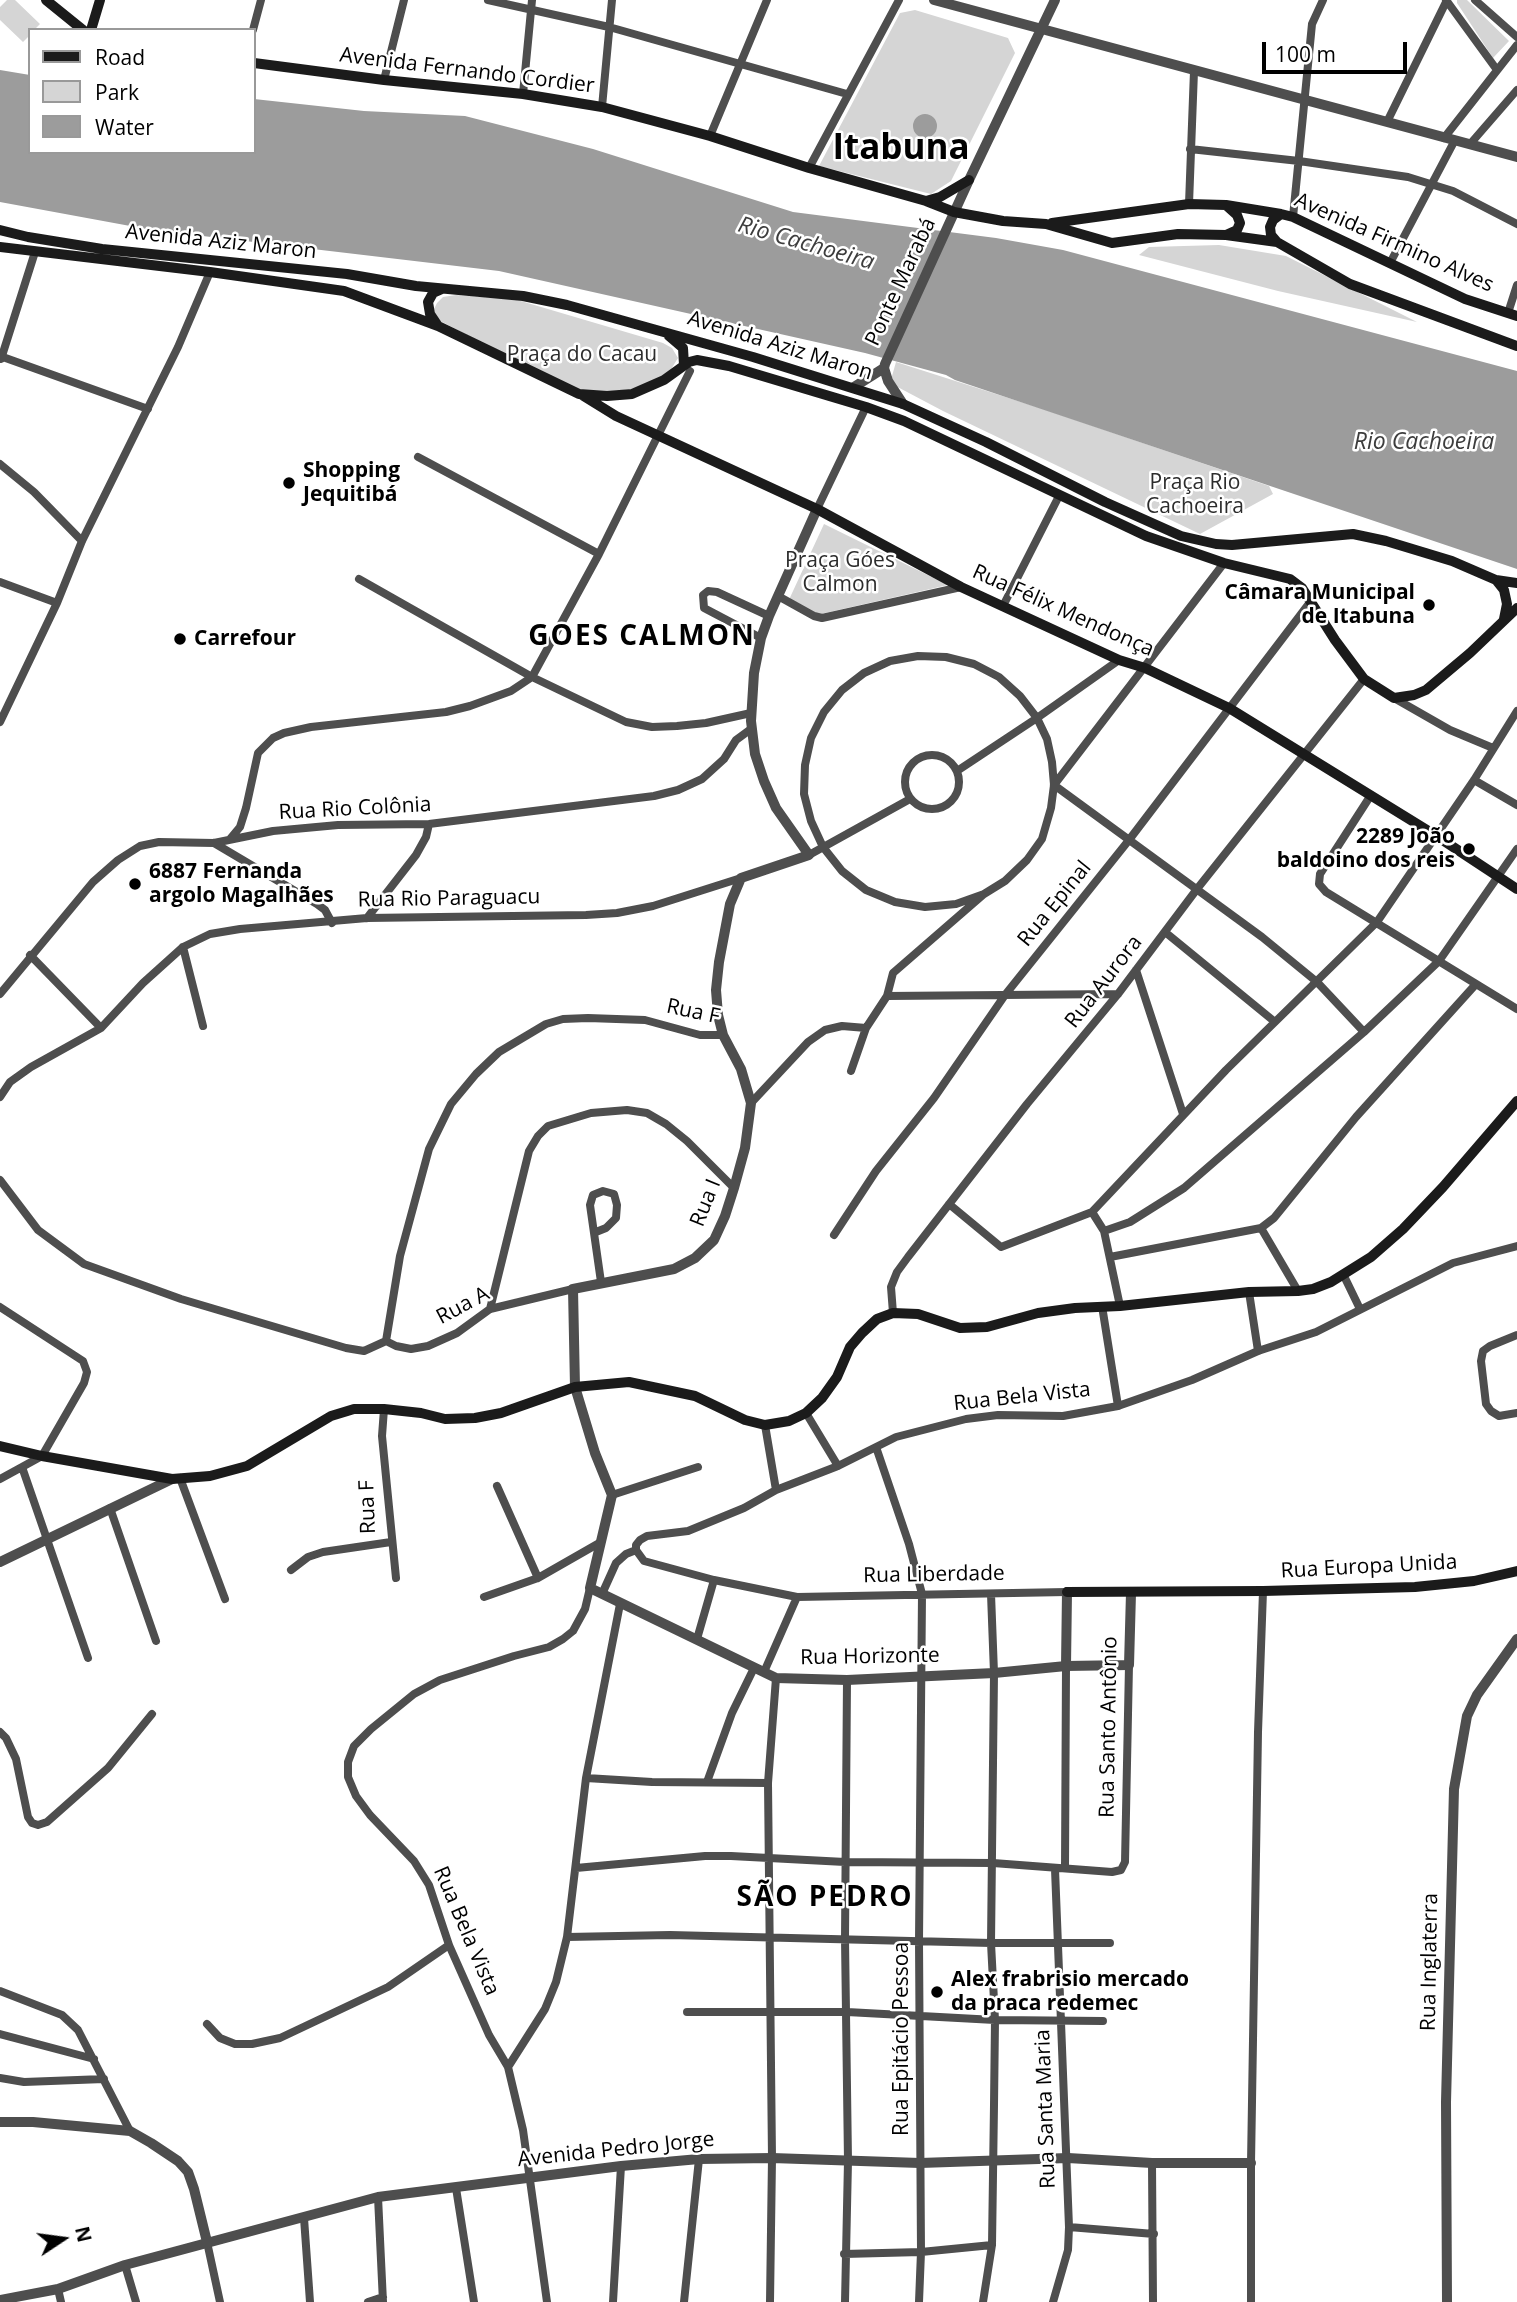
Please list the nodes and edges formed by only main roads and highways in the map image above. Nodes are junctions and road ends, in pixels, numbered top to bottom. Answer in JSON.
{"nodes":[{"id":1,"x":46,"y":0,"type":"edge"},
{"id":2,"x":100,"y":0,"type":"edge"},
{"id":3,"x":81,"y":28,"type":"edge"},
{"id":4,"x":91,"y":28,"type":"edge"},
{"id":5,"x":256,"y":63,"type":"edge"},
{"id":6,"x":969,"y":180,"type":"road end"},
{"id":7,"x":926,"y":201,"type":"junction"},
{"id":8,"x":1226,"y":205,"type":"junction"},
{"id":9,"x":954,"y":212,"type":"joint"},
{"id":10,"x":1281,"y":214,"type":"junction"},
{"id":11,"x":1046,"y":224,"type":"junction"},
{"id":12,"x":0,"y":230,"type":"edge"},
{"id":13,"x":1226,"y":235,"type":"junction"},
{"id":14,"x":1277,"y":242,"type":"junction"},
{"id":15,"x":0,"y":247,"type":"edge"},
{"id":16,"x":442,"y":289,"type":"junction"},
{"id":17,"x":1512,"y":314,"type":"edge"},
{"id":18,"x":439,"y":326,"type":"junction"},
{"id":19,"x":663,"y":331,"type":"junction"},
{"id":20,"x":1517,"y":346,"type":"edge"},
{"id":21,"x":687,"y":368,"type":"junction"},
{"id":22,"x":579,"y":394,"type":"junction"},
{"id":23,"x":1496,"y":580,"type":"junction"},
{"id":24,"x":1517,"y":583,"type":"edge"},
{"id":25,"x":1517,"y":608,"type":"edge"},
{"id":26,"x":1504,"y":620,"type":"junction"},
{"id":27,"x":1517,"y":889,"type":"edge"},
{"id":28,"x":1517,"y":1101,"type":"edge"},
{"id":29,"x":0,"y":1446,"type":"edge"},
{"id":30,"x":1517,"y":1571,"type":"edge"},
{"id":31,"x":1264,"y":1591,"type":"joint"},
{"id":32,"x":1067,"y":1592,"type":"road end"}],
"edges":[{"from":1,"to":3,"type":"main road"},
{"from":2,"to":4,"type":"main road"},
{"from":5,"to":7,"type":"main road","name":"Avenida Fernando Cordier"},
{"from":6,"to":7,"type":"main road"},
{"from":7,"to":9,"type":"main road","name":"Avenida Fernando Cordier"},
{"from":8,"to":10,"type":"main road","name":"Avenida Firmino Alves"},
{"from":8,"to":11,"type":"main road","name":"Avenida Firmino Alves"},
{"from":8,"to":13,"type":"main road"},
{"from":9,"to":11,"type":"main road","name":"Avenida Firmino Alves"},
{"from":10,"to":14,"type":"main road"},
{"from":10,"to":17,"type":"main road","name":"Avenida Firmino Alves"},
{"from":11,"to":13,"type":"main road","name":"Avenida Firmino Alves"},
{"from":12,"to":16,"type":"main road","name":"Avenida Aziz Maron"},
{"from":13,"to":14,"type":"main road","name":"Avenida Firmino Alves"},
{"from":14,"to":20,"type":"main road","name":"Avenida Firmino Alves"},
{"from":15,"to":18,"type":"main road","name":"Avenida Aziz Maron"},
{"from":16,"to":18,"type":"main road"},
{"from":16,"to":19,"type":"main road","name":"Avenida Aziz Maron"},
{"from":18,"to":22,"type":"main road","name":"Avenida Aziz Maron"},
{"from":19,"to":21,"type":"main road"},
{"from":19,"to":23,"type":"main road","name":"Avenida Aziz Maron"},
{"from":21,"to":22,"type":"main road","name":"Avenida Aziz Maron"},
{"from":21,"to":26,"type":"main road","name":"Avenida Aziz Maron"},
{"from":22,"to":27,"type":"main road","name":"Rua Félix Mendonça"},
{"from":23,"to":24,"type":"main road","name":"Avenida Aziz Maron"},
{"from":23,"to":26,"type":"main road"},
{"from":25,"to":26,"type":"main road"},
{"from":28,"to":29,"type":"main road"},
{"from":30,"to":31,"type":"main road","name":"Rua Europa Unida"},
{"from":31,"to":32,"type":"main road","name":"Rua Liberdade"}]}
